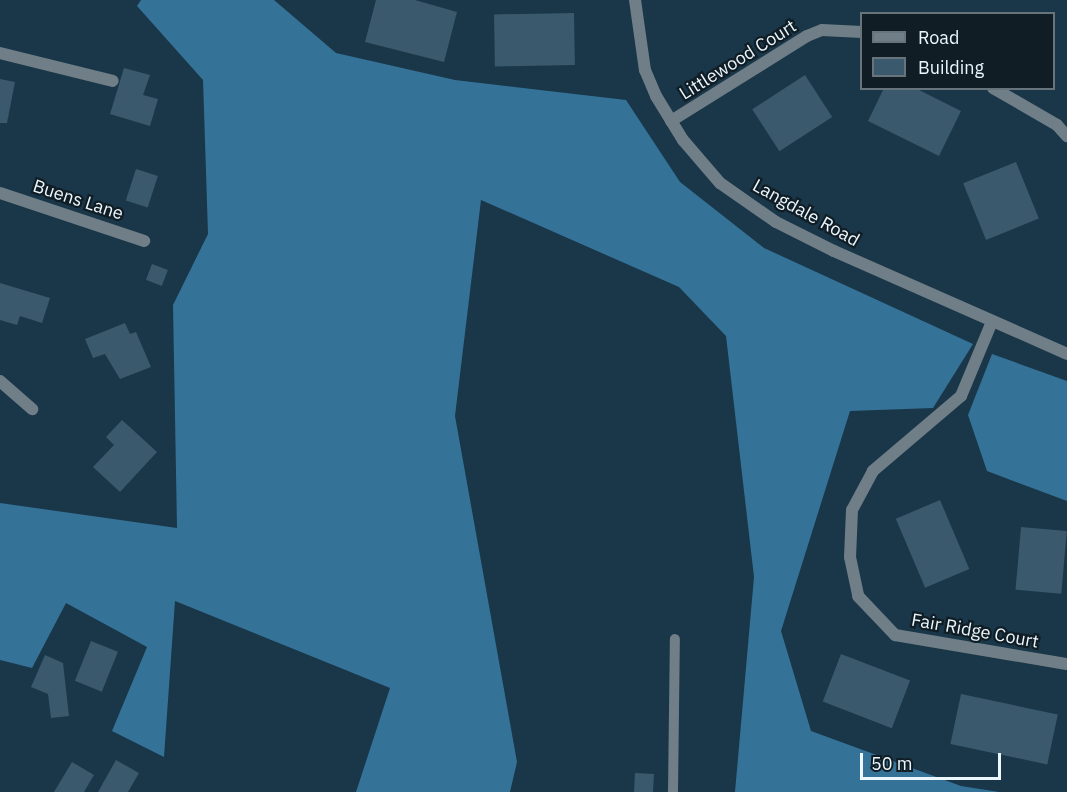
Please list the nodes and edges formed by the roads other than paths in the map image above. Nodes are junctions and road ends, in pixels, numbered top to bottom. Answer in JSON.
{"nodes":[{"id":1,"x":635,"y":0,"type":"edge"},
{"id":2,"x":860,"y":32,"type":"edge"},
{"id":3,"x":0,"y":53,"type":"edge"},
{"id":4,"x":113,"y":81,"type":"dead end"},
{"id":5,"x":996,"y":90,"type":"edge"},
{"id":6,"x":671,"y":121,"type":"junction"},
{"id":7,"x":1067,"y":136,"type":"edge"},
{"id":8,"x":0,"y":193,"type":"edge"},
{"id":9,"x":144,"y":241,"type":"dead end"},
{"id":10,"x":991,"y":324,"type":"junction"},
{"id":11,"x":1067,"y":354,"type":"edge"},
{"id":12,"x":0,"y":381,"type":"edge"},
{"id":13,"x":32,"y":409,"type":"dead end"},
{"id":14,"x":675,"y":639,"type":"dead end"},
{"id":15,"x":1067,"y":664,"type":"edge"},
{"id":16,"x":673,"y":792,"type":"edge"}],
"edges":[{"from":1,"to":6,"type":"street","name":"Langdale Road"},
{"from":2,"to":6,"type":"street","name":"Littlewood Court"},
{"from":3,"to":4,"type":"street"},
{"from":5,"to":7,"type":"street"},
{"from":6,"to":10,"type":"street","name":"Langdale Road"},
{"from":8,"to":9,"type":"street","name":"Buens Lane"},
{"from":10,"to":11,"type":"street","name":"Langdale Road"},
{"from":10,"to":15,"type":"street","name":"Fair Ridge Court"},
{"from":12,"to":13,"type":"street"},
{"from":14,"to":16,"type":"lane"}]}
